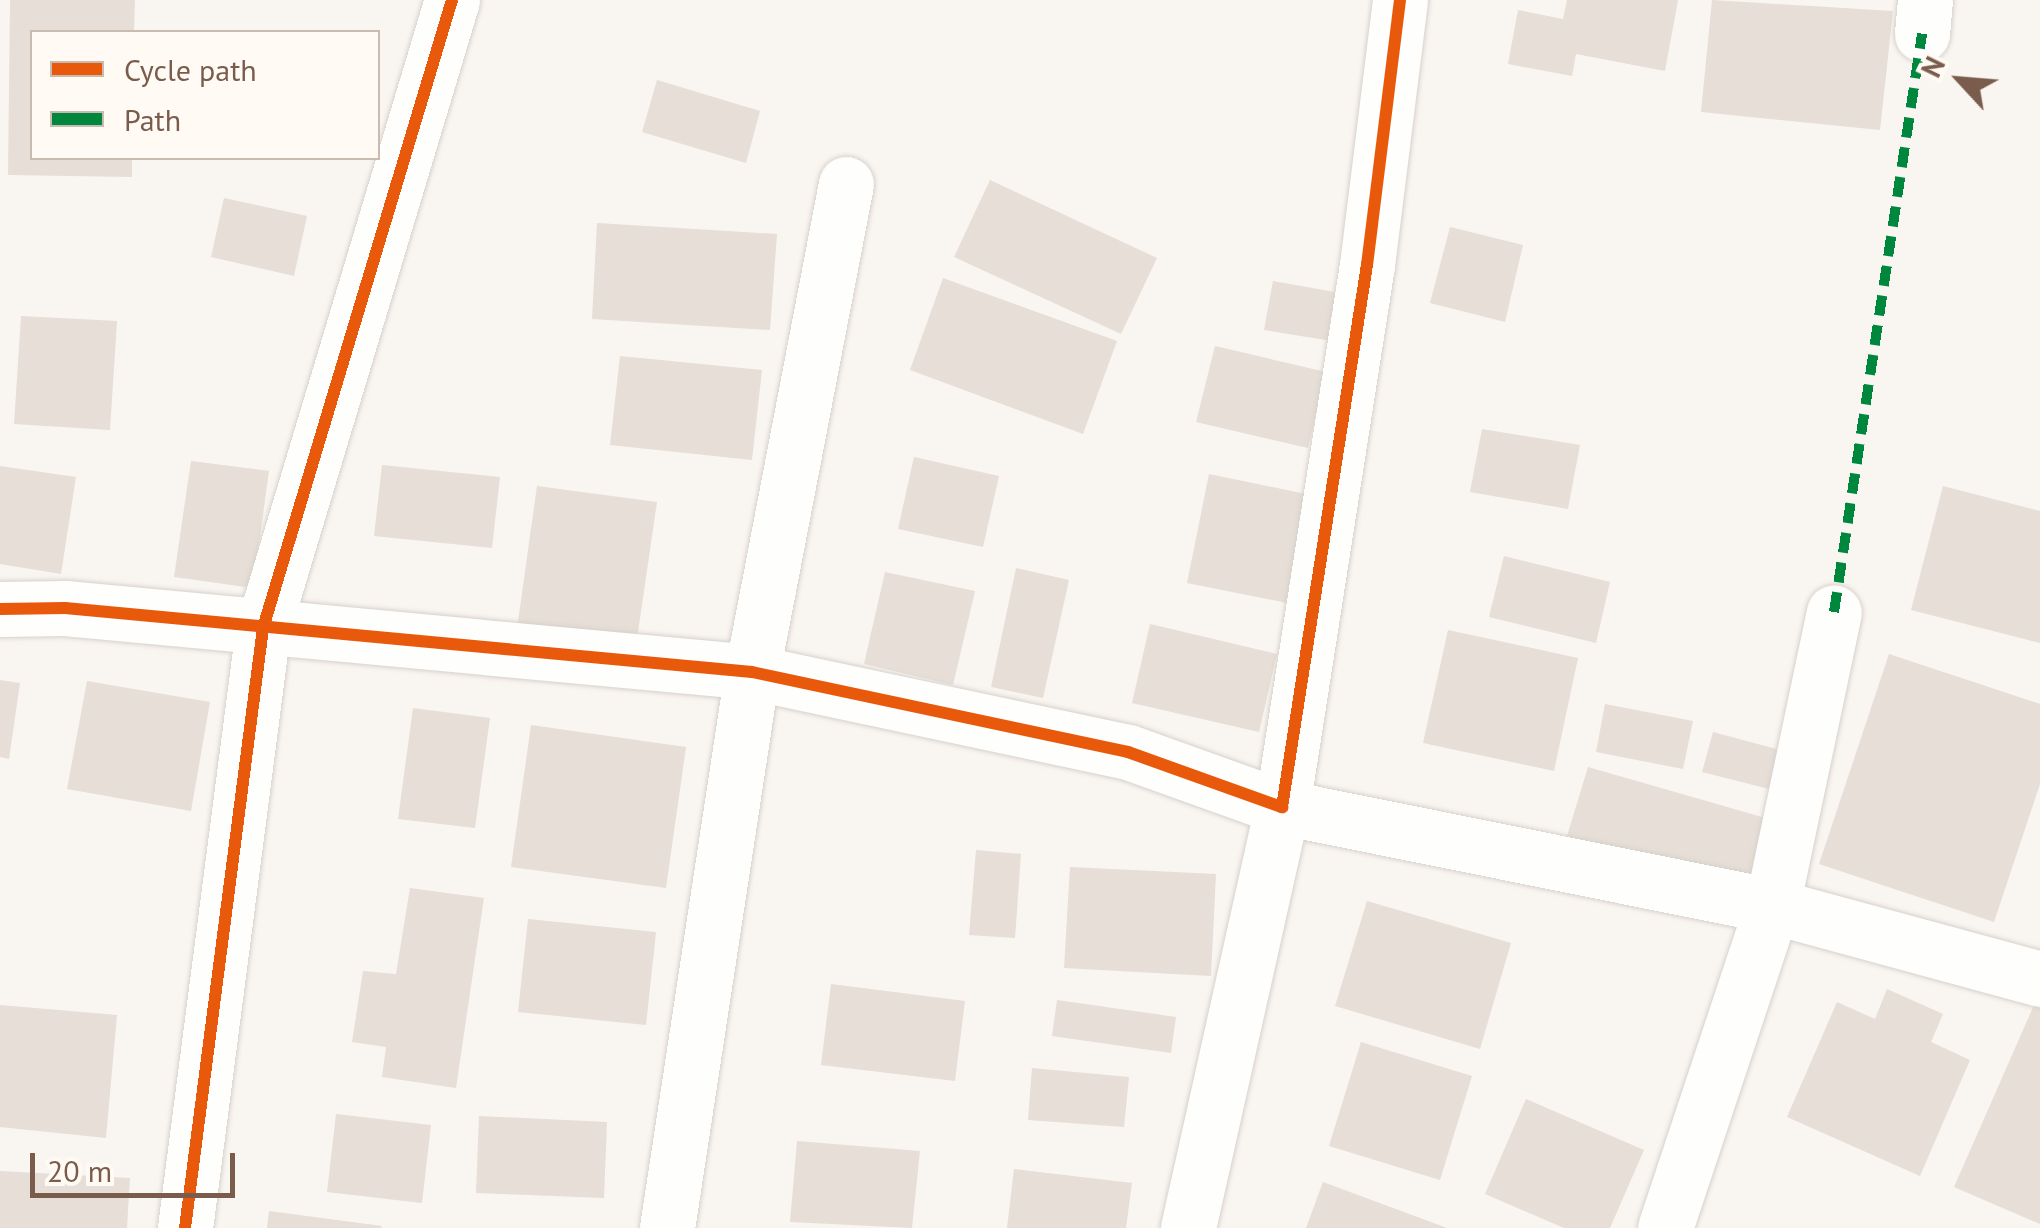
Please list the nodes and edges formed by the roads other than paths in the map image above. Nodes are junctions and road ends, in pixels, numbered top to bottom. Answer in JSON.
{"nodes":[{"id":1,"x":452,"y":0,"type":"edge"},
{"id":2,"x":1400,"y":0,"type":"edge"},
{"id":3,"x":846,"y":184,"type":"dead end"},
{"id":4,"x":0,"y":609,"type":"edge"},
{"id":5,"x":1834,"y":612,"type":"dead end"},
{"id":6,"x":263,"y":628,"type":"junction"},
{"id":7,"x":752,"y":672,"type":"junction"},
{"id":8,"x":1282,"y":807,"type":"junction"},
{"id":9,"x":1772,"y":906,"type":"junction"},
{"id":10,"x":2040,"y":979,"type":"edge"},
{"id":11,"x":184,"y":1228,"type":"edge"},
{"id":12,"x":666,"y":1228,"type":"edge"},
{"id":13,"x":1188,"y":1228,"type":"edge"},
{"id":14,"x":1664,"y":1228,"type":"edge"}],
"edges":[{"from":1,"to":6,"type":"street"},
{"from":2,"to":8,"type":"street"},
{"from":3,"to":7,"type":"street"},
{"from":4,"to":6,"type":"street"},
{"from":5,"to":9,"type":"street"},
{"from":6,"to":7,"type":"street"},
{"from":6,"to":11,"type":"street"},
{"from":7,"to":8,"type":"street"},
{"from":7,"to":12,"type":"street"},
{"from":8,"to":9,"type":"street"},
{"from":8,"to":13,"type":"street"},
{"from":9,"to":10,"type":"street"},
{"from":9,"to":14,"type":"street"}]}
